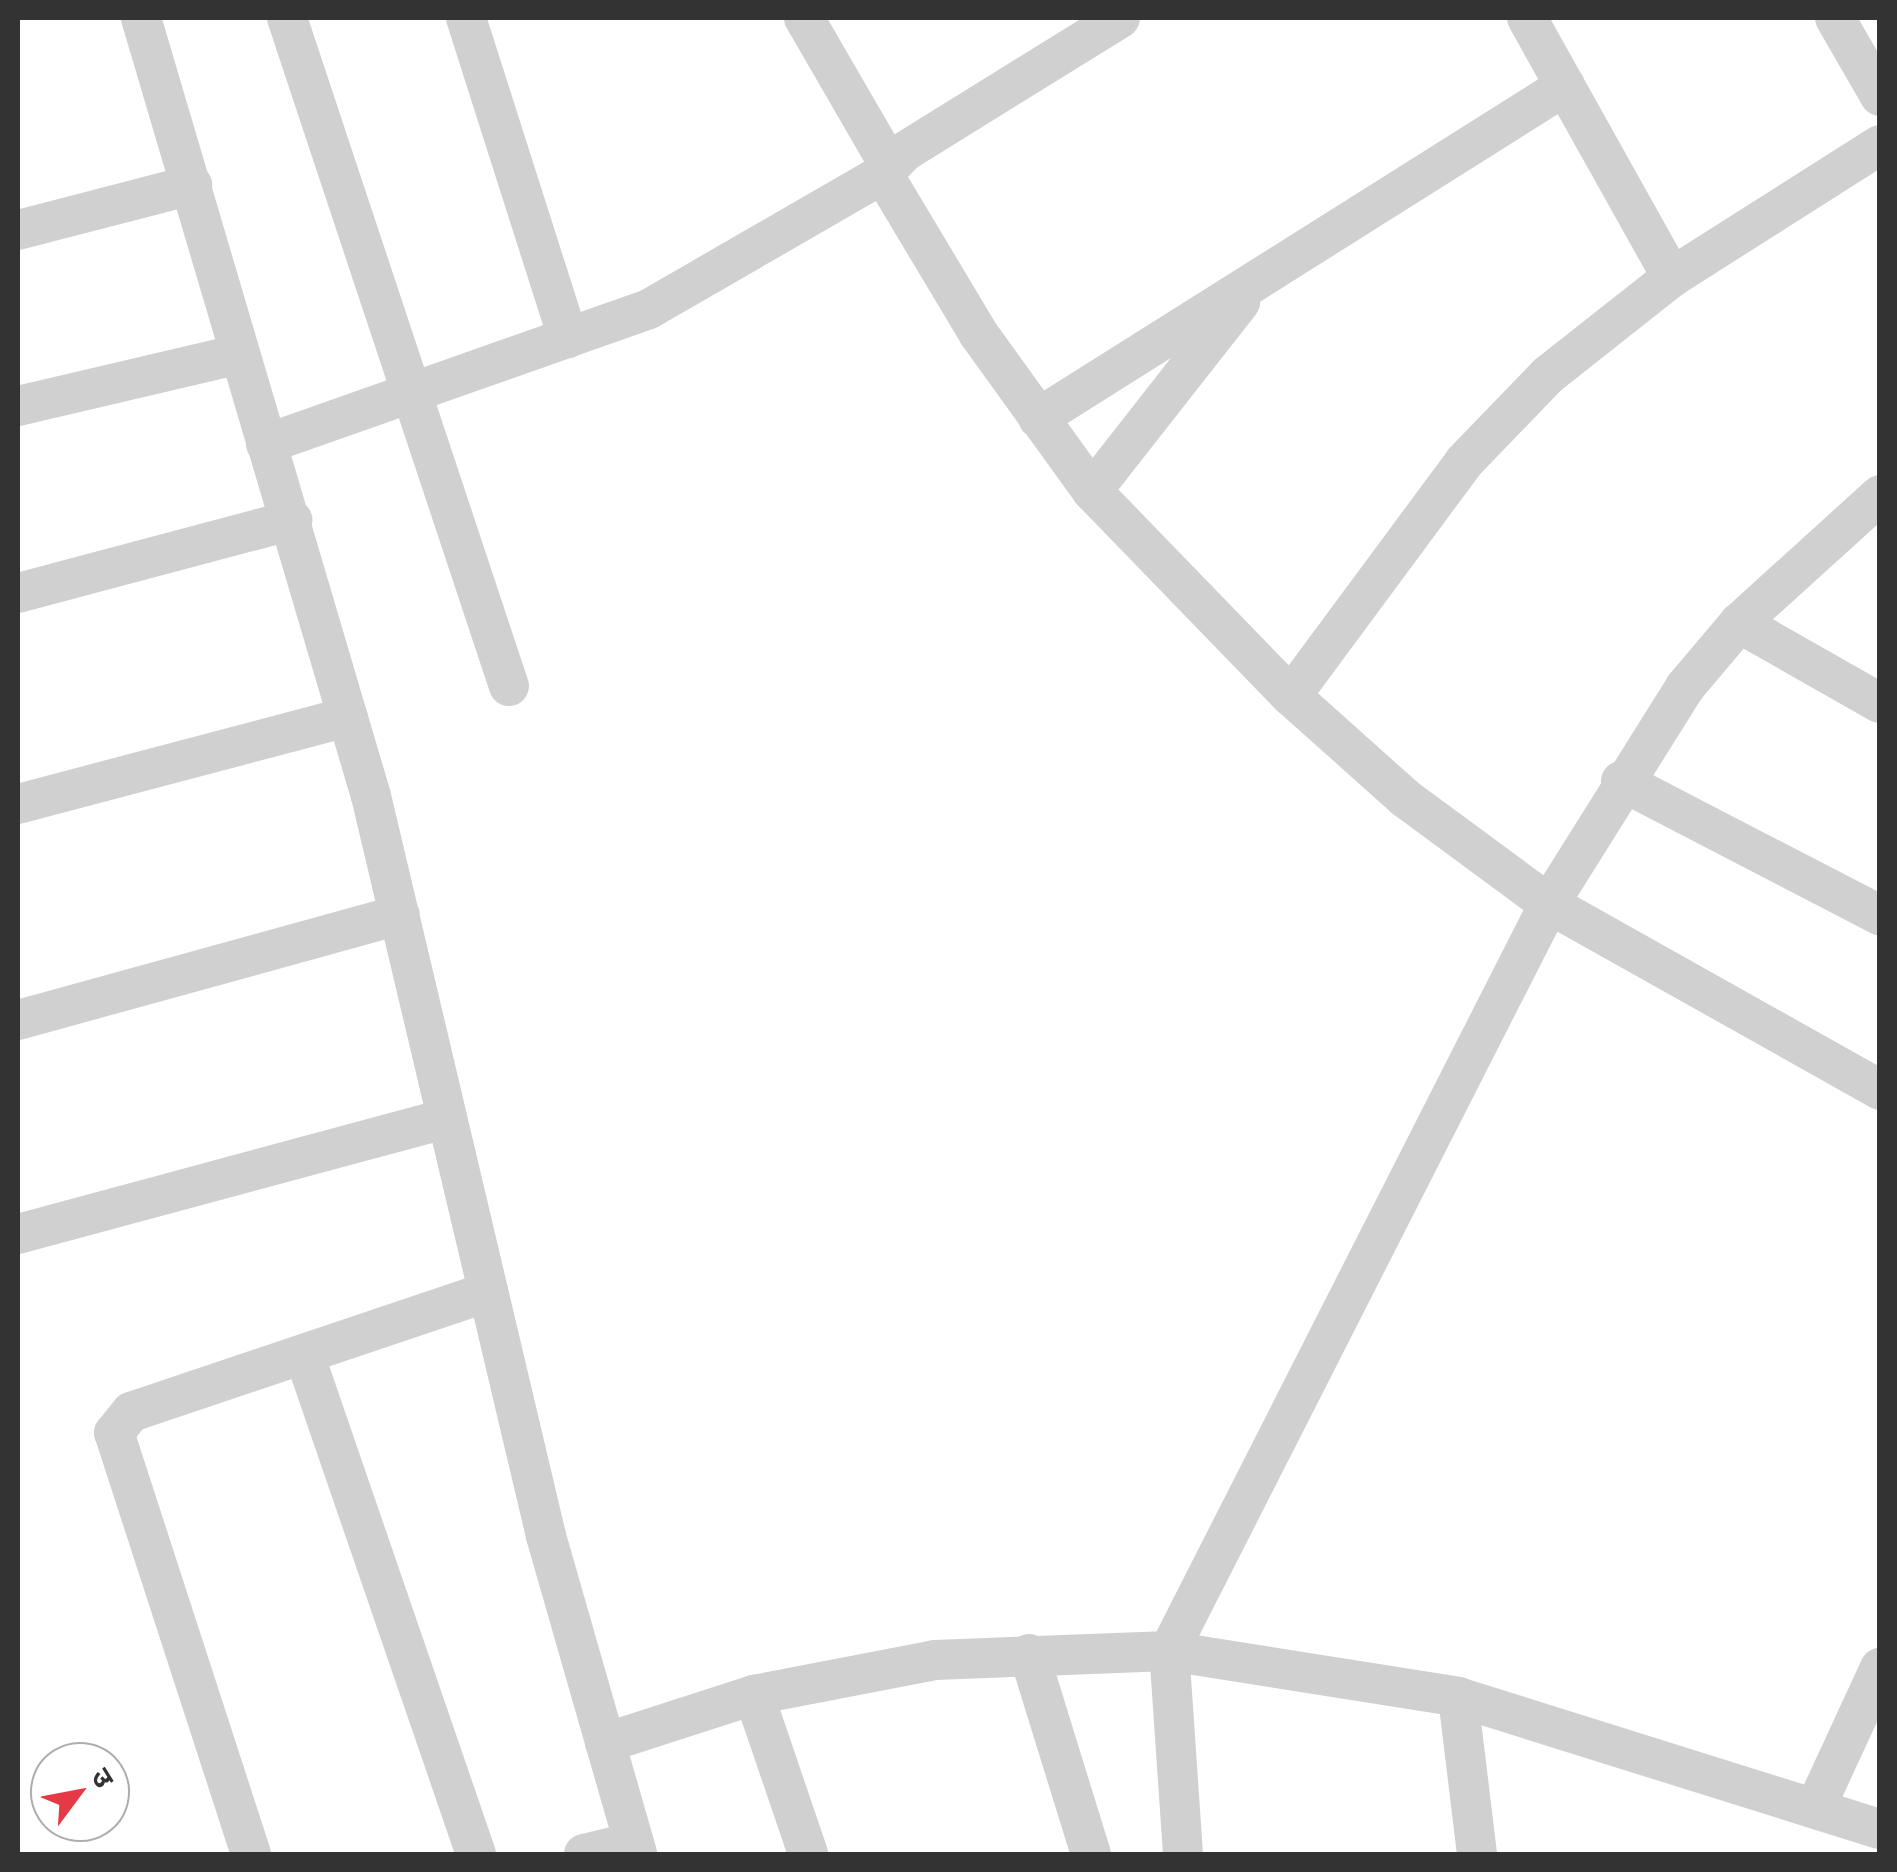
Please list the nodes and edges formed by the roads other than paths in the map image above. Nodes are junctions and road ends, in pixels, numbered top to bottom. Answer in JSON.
{"nodes":[{"id":1,"x":141,"y":18,"type":"edge"},
{"id":2,"x":287,"y":18,"type":"edge"},
{"id":3,"x":466,"y":18,"type":"edge"},
{"id":4,"x":804,"y":18,"type":"edge"},
{"id":5,"x":1120,"y":18,"type":"edge"},
{"id":6,"x":1527,"y":18,"type":"edge"},
{"id":7,"x":1835,"y":18,"type":"edge"},
{"id":8,"x":1565,"y":86,"type":"junction"},
{"id":9,"x":1880,"y":96,"type":"edge"},
{"id":10,"x":1880,"y":145,"type":"edge"},
{"id":11,"x":885,"y":168,"type":"junction"},
{"id":12,"x":192,"y":185,"type":"junction"},
{"id":13,"x":18,"y":230,"type":"edge"},
{"id":14,"x":1672,"y":278,"type":"junction"},
{"id":15,"x":1258,"y":279,"type":"junction"},
{"id":16,"x":568,"y":338,"type":"junction"},
{"id":17,"x":240,"y":354,"type":"junction"},
{"id":18,"x":405,"y":394,"type":"junction"},
{"id":19,"x":18,"y":406,"type":"edge"},
{"id":20,"x":1038,"y":418,"type":"junction"},
{"id":21,"x":266,"y":444,"type":"junction"},
{"id":22,"x":1092,"y":491,"type":"junction"},
{"id":23,"x":1880,"y":495,"type":"edge"},
{"id":24,"x":292,"y":520,"type":"junction"},
{"id":25,"x":18,"y":593,"type":"edge"},
{"id":26,"x":1740,"y":623,"type":"junction"},
{"id":27,"x":509,"y":686,"type":"dead end"},
{"id":28,"x":1291,"y":696,"type":"junction"},
{"id":29,"x":1880,"y":703,"type":"edge"},
{"id":30,"x":348,"y":718,"type":"junction"},
{"id":31,"x":1622,"y":780,"type":"junction"},
{"id":32,"x":18,"y":804,"type":"edge"},
{"id":33,"x":1549,"y":904,"type":"junction"},
{"id":34,"x":1880,"y":914,"type":"edge"},
{"id":35,"x":400,"y":915,"type":"junction"},
{"id":36,"x":18,"y":1020,"type":"edge"},
{"id":37,"x":1880,"y":1090,"type":"edge"},
{"id":38,"x":447,"y":1118,"type":"junction"},
{"id":39,"x":18,"y":1234,"type":"edge"},
{"id":40,"x":488,"y":1292,"type":"junction"},
{"id":41,"x":304,"y":1354,"type":"junction"},
{"id":42,"x":1169,"y":1651,"type":"junction"},
{"id":43,"x":1029,"y":1654,"type":"junction"},
{"id":44,"x":1880,"y":1668,"type":"edge"},
{"id":45,"x":754,"y":1694,"type":"junction"},
{"id":46,"x":1458,"y":1697,"type":"junction"},
{"id":47,"x":606,"y":1743,"type":"junction"},
{"id":48,"x":1818,"y":1802,"type":"junction"},
{"id":49,"x":1880,"y":1829,"type":"edge"},
{"id":50,"x":636,"y":1848,"type":"edge"},
{"id":51,"x":252,"y":1854,"type":"edge"},
{"id":52,"x":476,"y":1854,"type":"edge"},
{"id":53,"x":584,"y":1854,"type":"edge"},
{"id":54,"x":808,"y":1854,"type":"edge"},
{"id":55,"x":1092,"y":1854,"type":"edge"},
{"id":56,"x":1183,"y":1854,"type":"edge"},
{"id":57,"x":1477,"y":1854,"type":"edge"}],
"edges":[{"from":1,"to":12,"type":"street"},
{"from":2,"to":18,"type":"street"},
{"from":3,"to":16,"type":"street"},
{"from":4,"to":11,"type":"street"},
{"from":5,"to":11,"type":"street"},
{"from":6,"to":8,"type":"street"},
{"from":7,"to":9,"type":"street"},
{"from":8,"to":14,"type":"street"},
{"from":8,"to":15,"type":"street"},
{"from":10,"to":14,"type":"street"},
{"from":11,"to":16,"type":"street"},
{"from":11,"to":20,"type":"street"},
{"from":12,"to":13,"type":"street"},
{"from":12,"to":17,"type":"street"},
{"from":14,"to":28,"type":"street"},
{"from":15,"to":20,"type":"street"},
{"from":15,"to":22,"type":"street"},
{"from":16,"to":18,"type":"street"},
{"from":17,"to":19,"type":"street"},
{"from":17,"to":21,"type":"street"},
{"from":18,"to":21,"type":"street"},
{"from":18,"to":27,"type":"street"},
{"from":20,"to":22,"type":"street"},
{"from":21,"to":24,"type":"street"},
{"from":22,"to":28,"type":"street"},
{"from":23,"to":26,"type":"street"},
{"from":24,"to":25,"type":"street"},
{"from":24,"to":30,"type":"street"},
{"from":26,"to":29,"type":"street"},
{"from":26,"to":31,"type":"street"},
{"from":28,"to":33,"type":"street"},
{"from":30,"to":32,"type":"street"},
{"from":30,"to":35,"type":"street"},
{"from":31,"to":33,"type":"street"},
{"from":31,"to":34,"type":"street"},
{"from":33,"to":37,"type":"street"},
{"from":33,"to":42,"type":"street"},
{"from":35,"to":36,"type":"street"},
{"from":35,"to":38,"type":"street"},
{"from":38,"to":39,"type":"street"},
{"from":38,"to":40,"type":"street"},
{"from":40,"to":41,"type":"street"},
{"from":40,"to":47,"type":"street"},
{"from":41,"to":51,"type":"street"},
{"from":41,"to":52,"type":"street"},
{"from":42,"to":43,"type":"street"},
{"from":42,"to":46,"type":"street"},
{"from":42,"to":56,"type":"street"},
{"from":43,"to":45,"type":"street"},
{"from":43,"to":55,"type":"street"},
{"from":44,"to":48,"type":"street"},
{"from":45,"to":47,"type":"street"},
{"from":45,"to":54,"type":"street"},
{"from":46,"to":48,"type":"street"},
{"from":46,"to":57,"type":"street"},
{"from":47,"to":50,"type":"street"},
{"from":48,"to":49,"type":"street"},
{"from":50,"to":53,"type":"street"}]}
